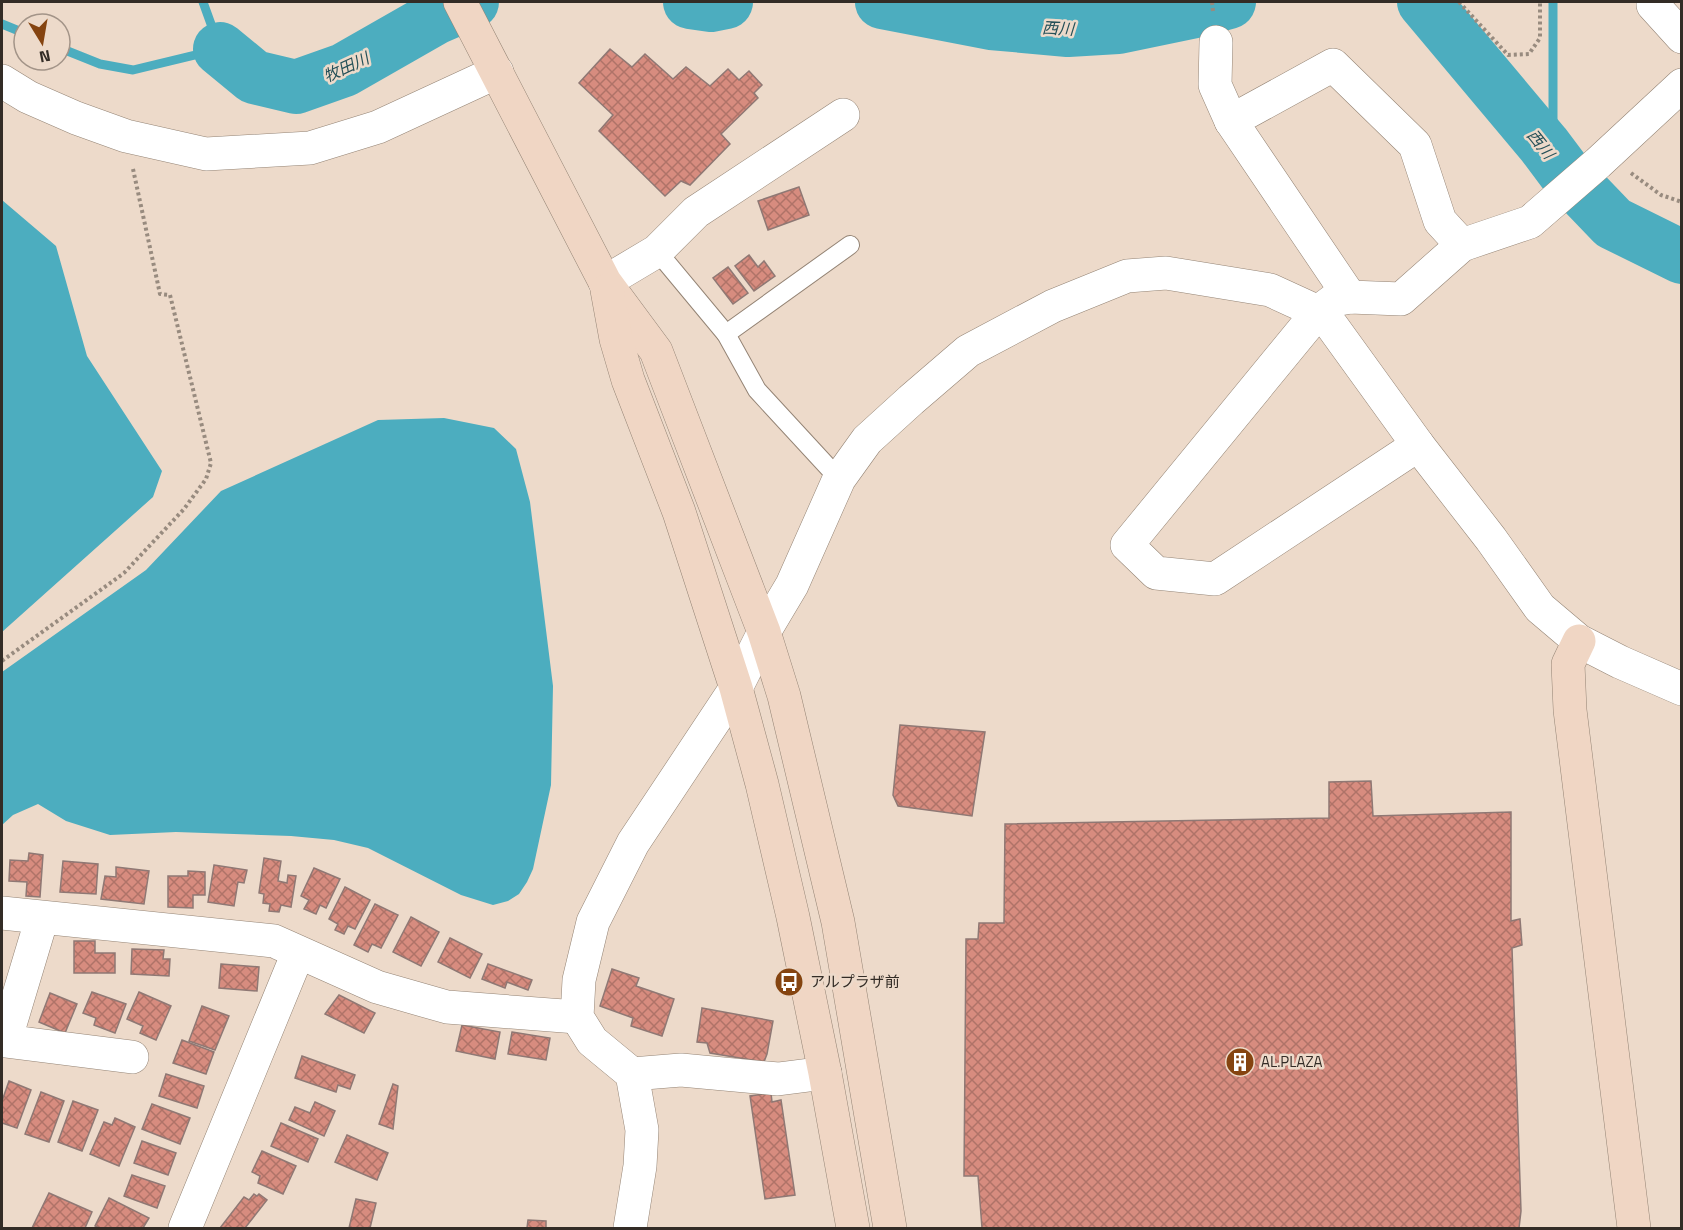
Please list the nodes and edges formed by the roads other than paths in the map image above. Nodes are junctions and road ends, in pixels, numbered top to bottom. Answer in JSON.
{"nodes":[{"id":1,"x":460,"y":2,"type":"edge"},
{"id":2,"x":1653,"y":2,"type":"edge"},
{"id":3,"x":1682,"y":37,"type":"edge"},
{"id":4,"x":1216,"y":42,"type":"dead end"},
{"id":5,"x":497,"y":72,"type":"junction"},
{"id":6,"x":2,"y":81,"type":"edge"},
{"id":7,"x":1682,"y":85,"type":"edge"},
{"id":8,"x":843,"y":115,"type":"dead end"},
{"id":9,"x":1231,"y":121,"type":"junction"},
{"id":10,"x":1462,"y":244,"type":"junction"},
{"id":11,"x":850,"y":245,"type":"dead end"},
{"id":12,"x":657,"y":250,"type":"junction"},
{"id":13,"x":605,"y":282,"type":"junction"},
{"id":14,"x":1350,"y":297,"type":"junction"},
{"id":15,"x":1318,"y":312,"type":"junction"},
{"id":16,"x":726,"y":334,"type":"junction"},
{"id":17,"x":1418,"y":444,"type":"junction"},
{"id":18,"x":839,"y":479,"type":"junction"},
{"id":19,"x":764,"y":632,"type":"junction"},
{"id":20,"x":1579,"y":641,"type":"junction"},
{"id":21,"x":736,"y":688,"type":"junction"},
{"id":22,"x":1682,"y":689,"type":"edge"},
{"id":23,"x":2,"y":913,"type":"edge"},
{"id":24,"x":42,"y":918,"type":"junction"},
{"id":25,"x":298,"y":953,"type":"junction"},
{"id":26,"x":577,"y":1017,"type":"junction"},
{"id":27,"x":132,"y":1058,"type":"dead end"},
{"id":28,"x":825,"y":1073,"type":"junction"},
{"id":29,"x":632,"y":1074,"type":"junction"},
{"id":30,"x":184,"y":1228,"type":"edge"},
{"id":31,"x":630,"y":1228,"type":"edge"},
{"id":32,"x":853,"y":1228,"type":"edge"},
{"id":33,"x":890,"y":1228,"type":"edge"},
{"id":34,"x":1634,"y":1228,"type":"edge"}],
"edges":[{"from":1,"to":5,"type":"street"},
{"from":2,"to":3,"type":"street"},
{"from":4,"to":9,"type":"street"},
{"from":5,"to":6,"type":"street"},
{"from":5,"to":13,"type":"street"},
{"from":7,"to":10,"type":"street"},
{"from":8,"to":12,"type":"street"},
{"from":9,"to":10,"type":"street"},
{"from":9,"to":14,"type":"street"},
{"from":10,"to":14,"type":"street"},
{"from":11,"to":16,"type":"lane"},
{"from":12,"to":13,"type":"street"},
{"from":12,"to":16,"type":"lane"},
{"from":13,"to":19,"type":"street"},
{"from":13,"to":21,"type":"street"},
{"from":14,"to":15,"type":"street"},
{"from":15,"to":17,"type":"street"},
{"from":15,"to":17,"type":"street"},
{"from":15,"to":18,"type":"street"},
{"from":16,"to":18,"type":"lane"},
{"from":17,"to":20,"type":"street"},
{"from":18,"to":19,"type":"street"},
{"from":19,"to":21,"type":"street"},
{"from":19,"to":33,"type":"street"},
{"from":20,"to":22,"type":"street"},
{"from":20,"to":34,"type":"street"},
{"from":21,"to":26,"type":"street"},
{"from":21,"to":28,"type":"street"},
{"from":23,"to":24,"type":"street"},
{"from":24,"to":25,"type":"street"},
{"from":24,"to":27,"type":"street"},
{"from":25,"to":26,"type":"street"},
{"from":25,"to":30,"type":"street"},
{"from":26,"to":29,"type":"street"},
{"from":28,"to":29,"type":"street"},
{"from":28,"to":32,"type":"street"},
{"from":29,"to":31,"type":"street"}]}
